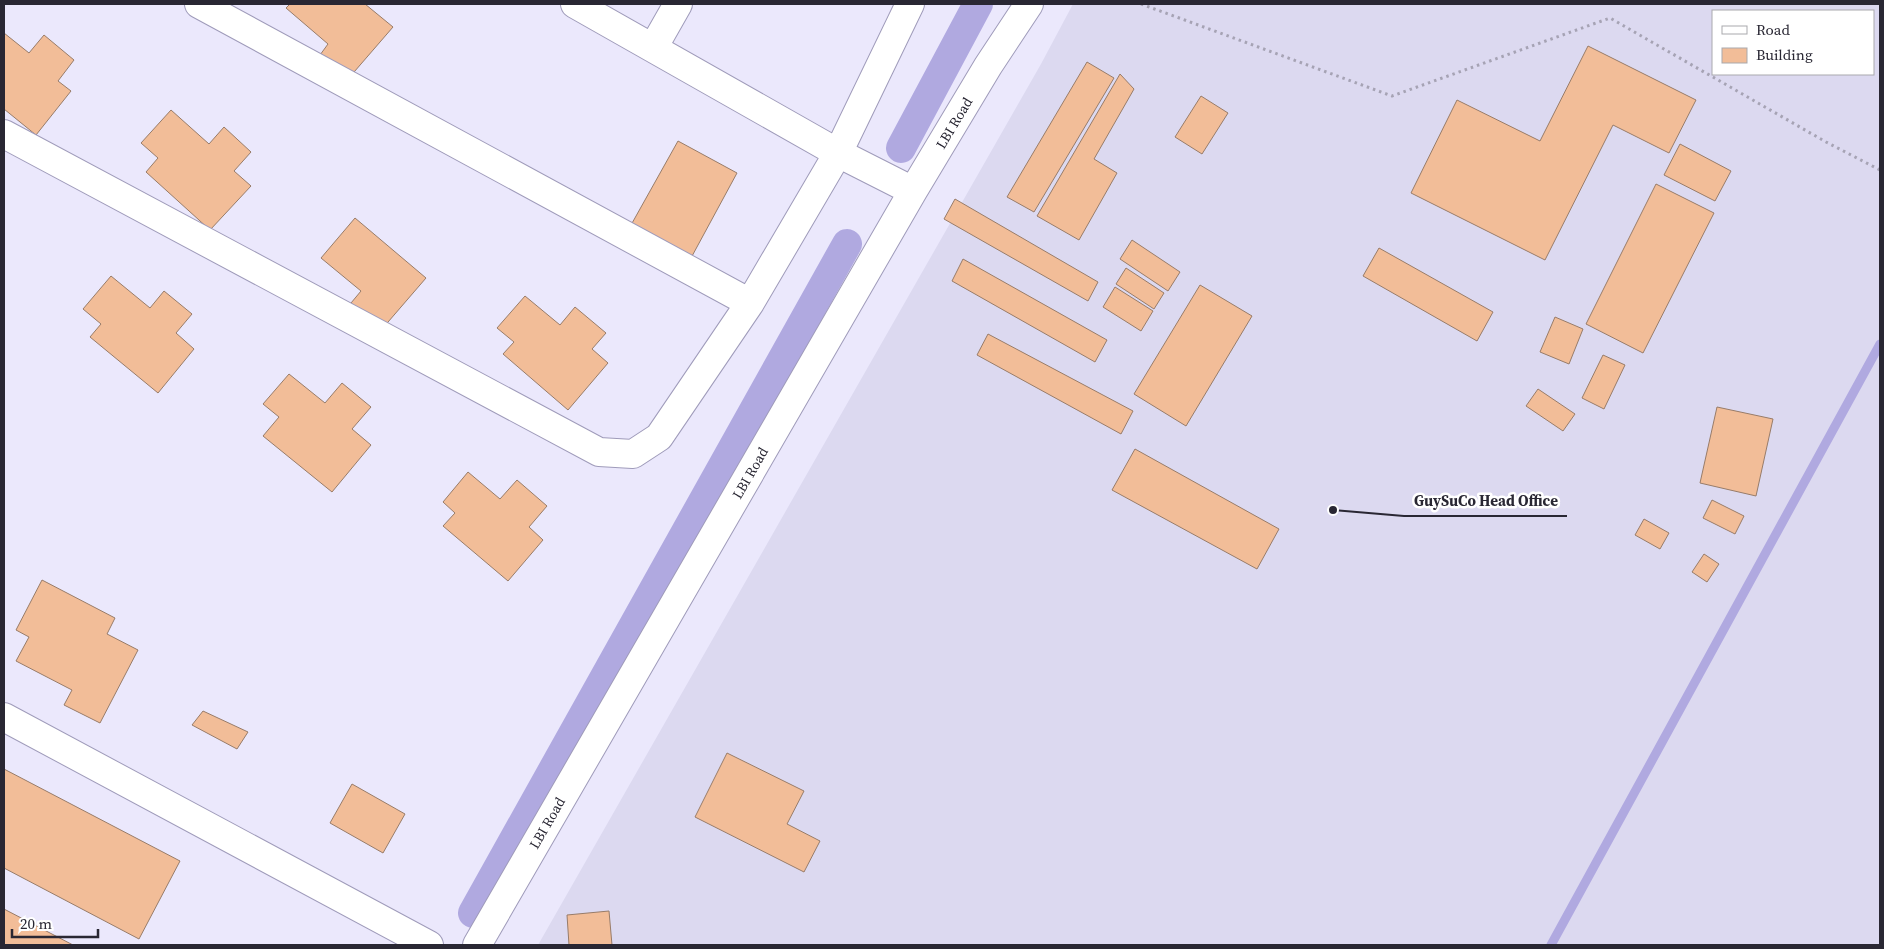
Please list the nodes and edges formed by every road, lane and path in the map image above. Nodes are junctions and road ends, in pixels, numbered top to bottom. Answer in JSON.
{"nodes":[{"id":1,"x":199,"y":4,"type":"edge"},
{"id":2,"x":575,"y":4,"type":"edge"},
{"id":3,"x":678,"y":4,"type":"edge"},
{"id":4,"x":910,"y":4,"type":"edge"},
{"id":5,"x":1029,"y":4,"type":"edge"},
{"id":6,"x":1142,"y":4,"type":"edge"},
{"id":7,"x":654,"y":48,"type":"junction"},
{"id":8,"x":4,"y":134,"type":"edge"},
{"id":9,"x":848,"y":158,"type":"junction"},
{"id":10,"x":1880,"y":170,"type":"edge"},
{"id":11,"x":913,"y":191,"type":"junction"},
{"id":12,"x":750,"y":303,"type":"junction"},
{"id":13,"x":4,"y":717,"type":"edge"},
{"id":14,"x":426,"y":943,"type":"edge"},
{"id":15,"x":477,"y":945,"type":"edge"}],
"edges":[{"from":1,"to":12,"type":"street"},
{"from":2,"to":7,"type":"street"},
{"from":3,"to":7,"type":"street"},
{"from":4,"to":9,"type":"street"},
{"from":5,"to":11,"type":"street","name":"LBI Road"},
{"from":6,"to":10,"type":"path"},
{"from":7,"to":9,"type":"street"},
{"from":8,"to":12,"type":"street"},
{"from":9,"to":11,"type":"street"},
{"from":9,"to":12,"type":"street"},
{"from":11,"to":15,"type":"street","name":"LBI Road"},
{"from":13,"to":14,"type":"street"}]}
